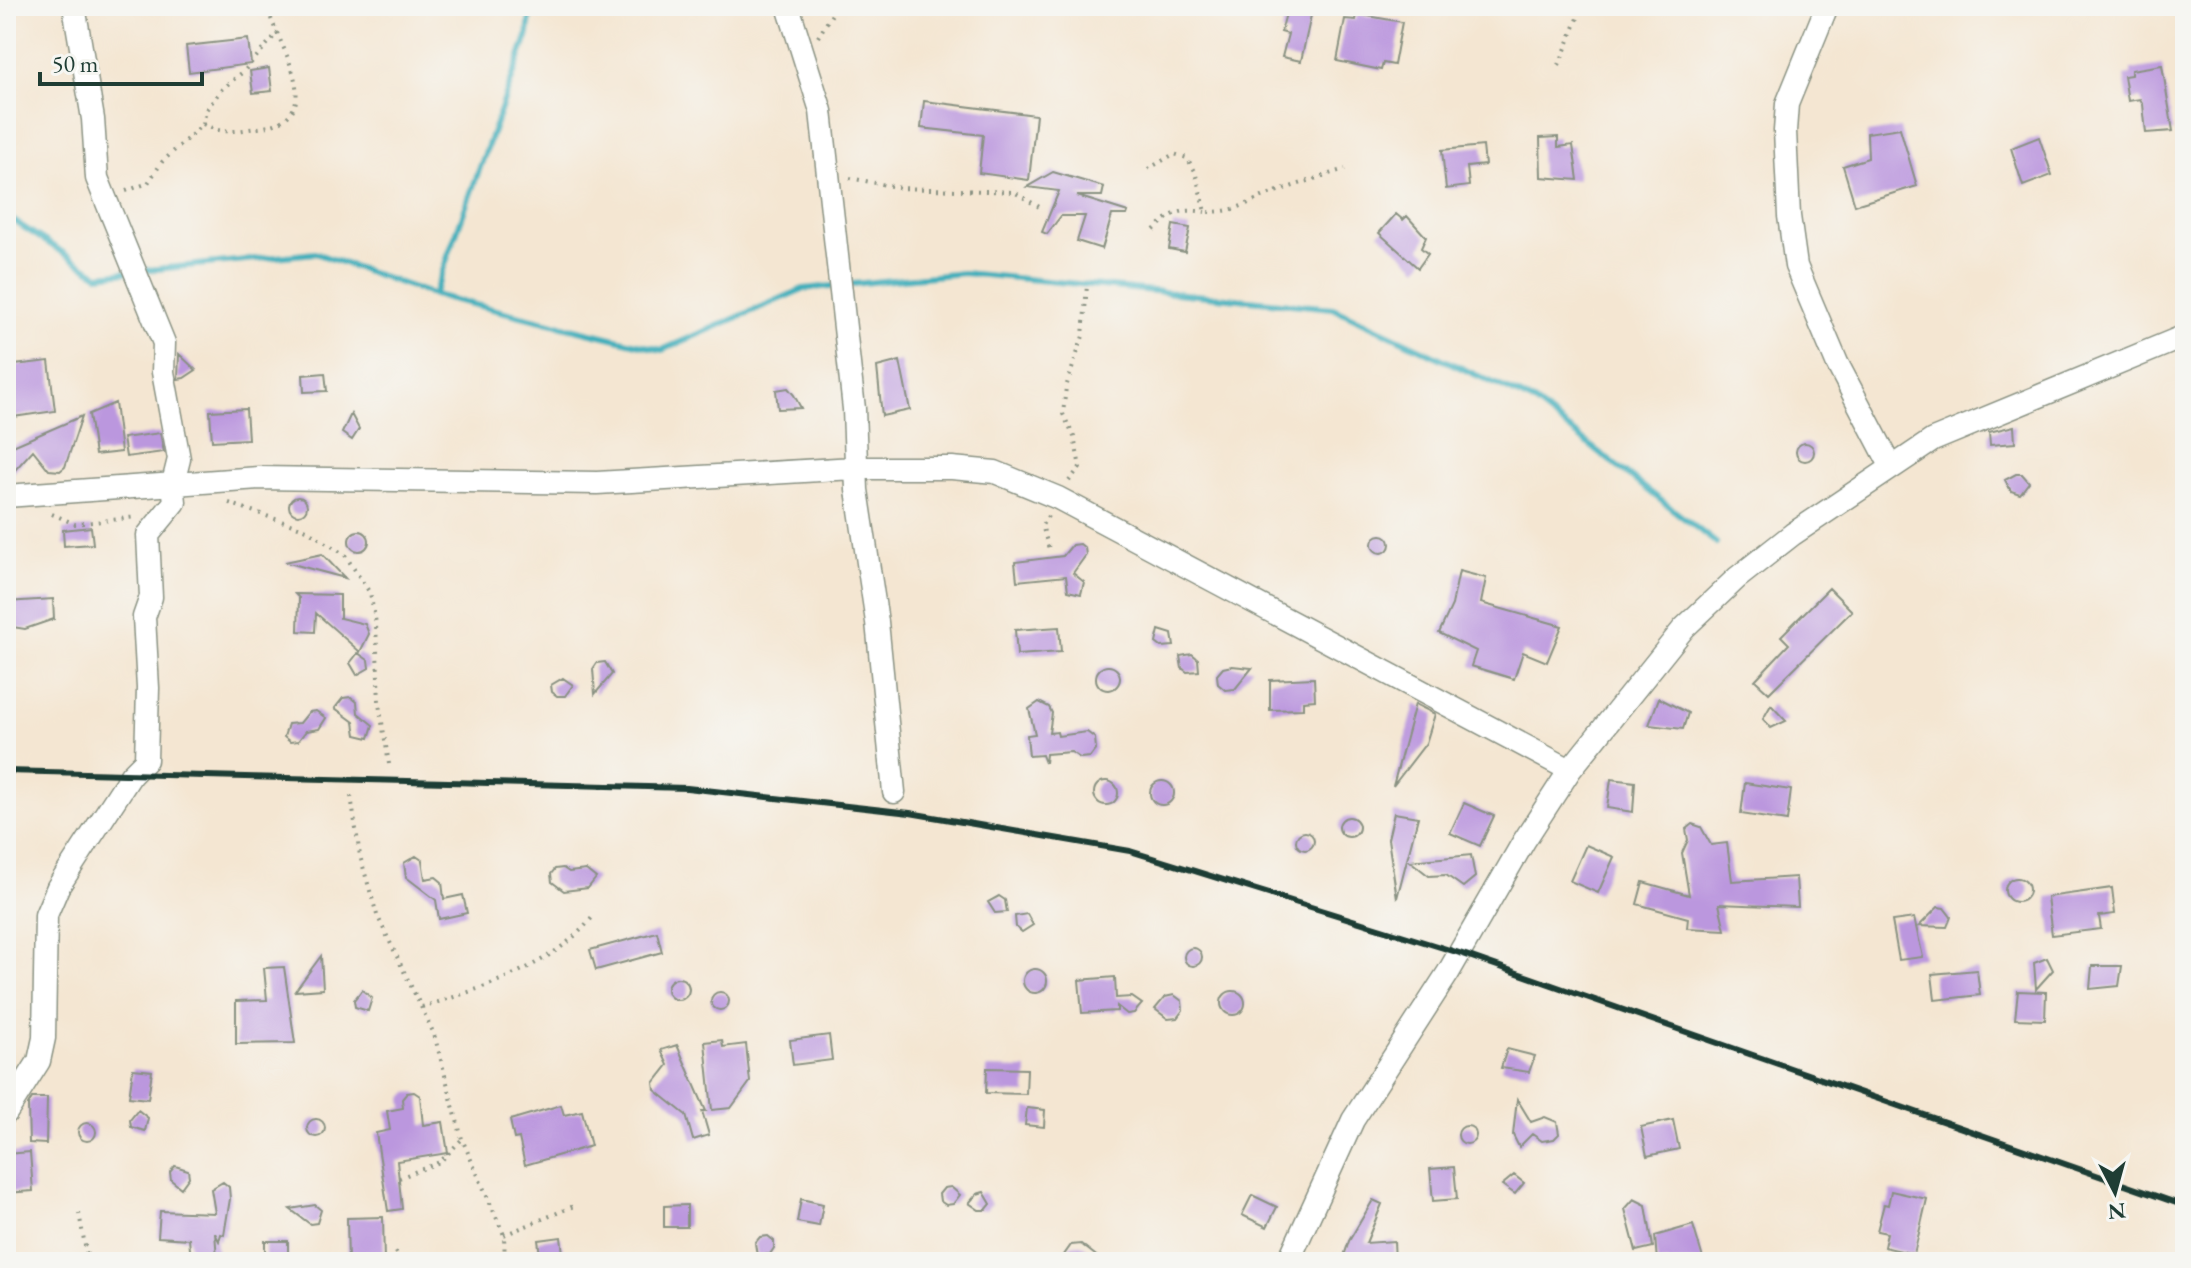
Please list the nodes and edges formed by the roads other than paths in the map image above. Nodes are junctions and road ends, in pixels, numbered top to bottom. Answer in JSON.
{"nodes":[{"id":1,"x":74,"y":6,"type":"edge"},
{"id":2,"x":788,"y":6,"type":"edge"},
{"id":3,"x":1827,"y":6,"type":"edge"},
{"id":4,"x":2185,"y":336,"type":"edge"},
{"id":5,"x":1891,"y":466,"type":"junction"},
{"id":6,"x":854,"y":468,"type":"junction"},
{"id":7,"x":173,"y":483,"type":"junction"},
{"id":8,"x":6,"y":496,"type":"edge"},
{"id":9,"x":1570,"y":770,"type":"junction"},
{"id":10,"x":894,"y":792,"type":"dead end"},
{"id":11,"x":6,"y":1113,"type":"edge"},
{"id":12,"x":1288,"y":1262,"type":"edge"}],
"edges":[{"from":1,"to":7,"type":"street"},
{"from":2,"to":6,"type":"street"},
{"from":3,"to":5,"type":"street"},
{"from":4,"to":5,"type":"street"},
{"from":5,"to":9,"type":"street"},
{"from":6,"to":7,"type":"street"},
{"from":6,"to":9,"type":"street"},
{"from":6,"to":10,"type":"street"},
{"from":7,"to":8,"type":"street"},
{"from":7,"to":11,"type":"street"},
{"from":9,"to":12,"type":"street"}]}
